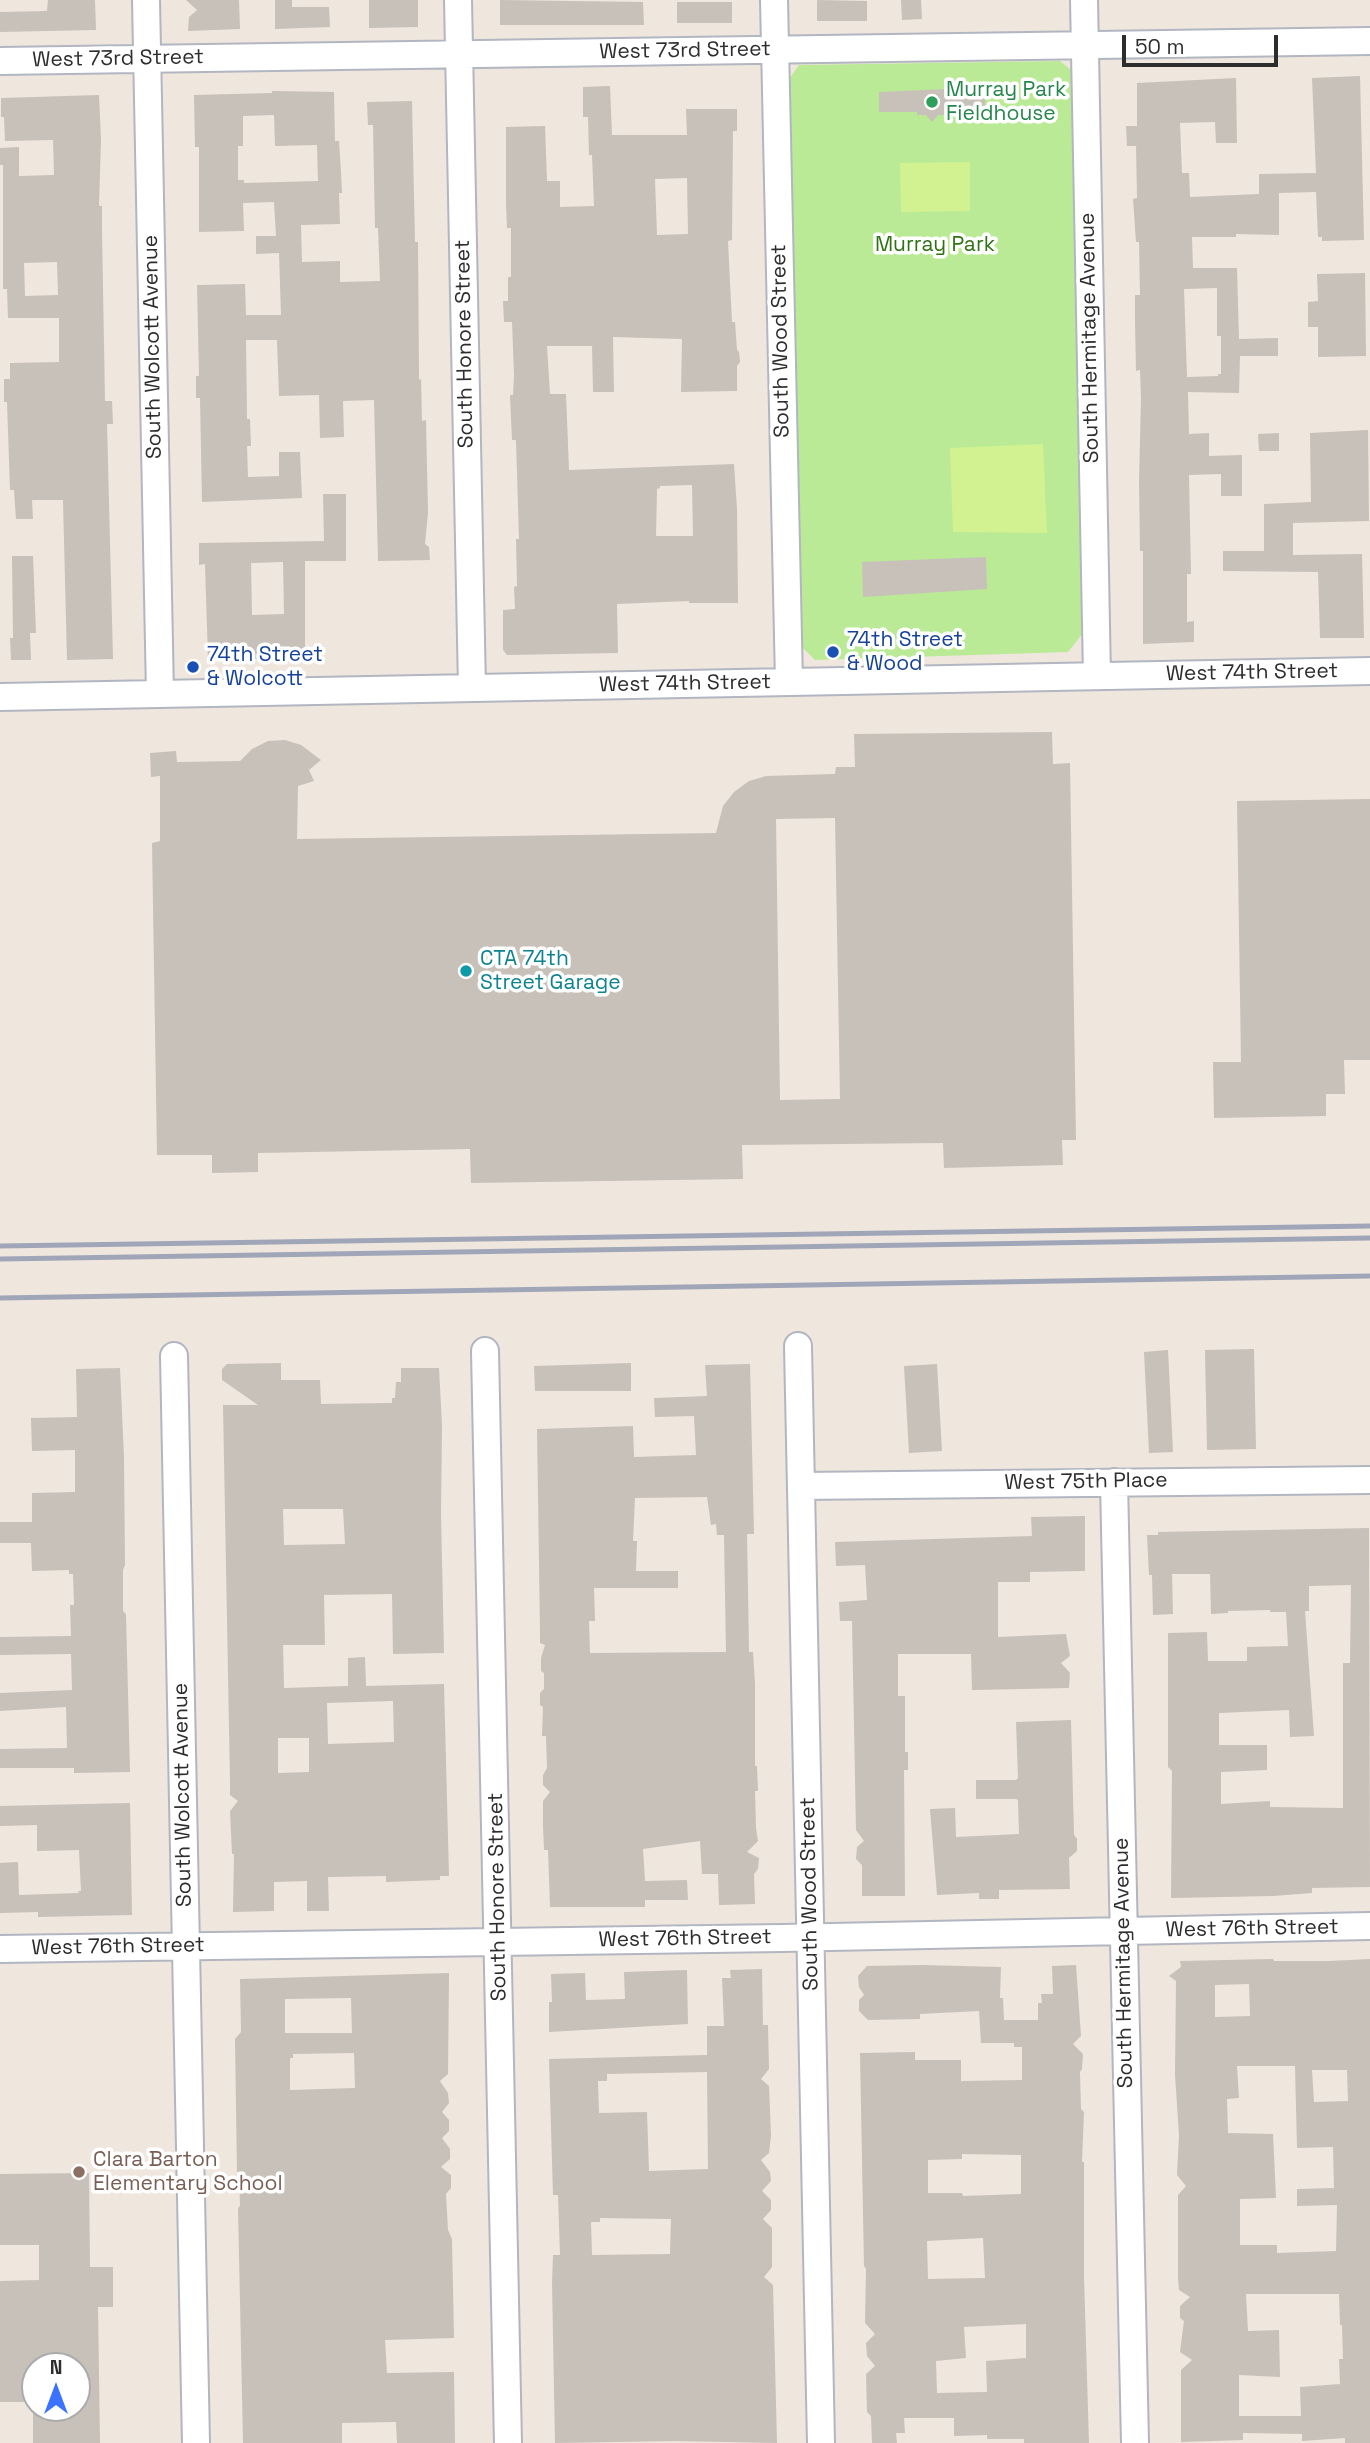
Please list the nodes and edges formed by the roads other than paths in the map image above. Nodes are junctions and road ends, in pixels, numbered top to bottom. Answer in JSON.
{"nodes":[{"id":1,"x":146,"y":0,"type":"edge"},
{"id":2,"x":458,"y":0,"type":"edge"},
{"id":3,"x":774,"y":0,"type":"edge"},
{"id":4,"x":1084,"y":0,"type":"edge"},
{"id":5,"x":1370,"y":41,"type":"edge"},
{"id":6,"x":1085,"y":45,"type":"junction"},
{"id":7,"x":775,"y":49,"type":"junction"},
{"id":8,"x":459,"y":54,"type":"junction"},
{"id":9,"x":147,"y":59,"type":"junction"},
{"id":10,"x":0,"y":61,"type":"edge"},
{"id":11,"x":1370,"y":671,"type":"edge"},
{"id":12,"x":1097,"y":676,"type":"junction"},
{"id":13,"x":789,"y":682,"type":"junction"},
{"id":14,"x":472,"y":688,"type":"junction"},
{"id":15,"x":160,"y":694,"type":"junction"},
{"id":16,"x":0,"y":696,"type":"edge"},
{"id":17,"x":798,"y":1346,"type":"dead end"},
{"id":18,"x":485,"y":1351,"type":"dead end"},
{"id":19,"x":174,"y":1356,"type":"dead end"},
{"id":20,"x":1370,"y":1480,"type":"edge"},
{"id":21,"x":1114,"y":1482,"type":"junction"},
{"id":22,"x":801,"y":1486,"type":"junction"},
{"id":23,"x":1370,"y":1926,"type":"edge"},
{"id":24,"x":1123,"y":1931,"type":"junction"},
{"id":25,"x":811,"y":1937,"type":"junction"},
{"id":26,"x":499,"y":1942,"type":"junction"},
{"id":27,"x":186,"y":1946,"type":"junction"},
{"id":28,"x":0,"y":1949,"type":"edge"},
{"id":29,"x":196,"y":2443,"type":"edge"},
{"id":30,"x":508,"y":2443,"type":"edge"},
{"id":31,"x":821,"y":2443,"type":"edge"},
{"id":32,"x":1135,"y":2443,"type":"edge"}],
"edges":[{"from":1,"to":9,"type":"street","name":"South Wolcott Avenue"},
{"from":2,"to":8,"type":"street","name":"South Honore Street"},
{"from":3,"to":7,"type":"street","name":"South Wood Street"},
{"from":4,"to":6,"type":"street","name":"South Hermitage Avenue"},
{"from":5,"to":6,"type":"street","name":"West 73rd Street"},
{"from":6,"to":7,"type":"street","name":"West 73rd Street"},
{"from":6,"to":12,"type":"street","name":"South Hermitage Avenue"},
{"from":7,"to":8,"type":"street","name":"West 73rd Street"},
{"from":7,"to":13,"type":"street","name":"South Wood Street"},
{"from":8,"to":9,"type":"street","name":"West 73rd Street"},
{"from":8,"to":14,"type":"street","name":"South Honore Street"},
{"from":9,"to":10,"type":"street","name":"West 73rd Street"},
{"from":9,"to":15,"type":"street","name":"South Wolcott Avenue"},
{"from":11,"to":12,"type":"street","name":"West 74th Street"},
{"from":12,"to":13,"type":"street","name":"West 74th Street"},
{"from":13,"to":14,"type":"street","name":"West 74th Street"},
{"from":14,"to":15,"type":"street","name":"West 74th Street"},
{"from":15,"to":16,"type":"street","name":"West 74th Street"},
{"from":17,"to":22,"type":"street","name":"South Wood Street"},
{"from":18,"to":26,"type":"street","name":"South Honore Street"},
{"from":19,"to":27,"type":"street","name":"South Wolcott Avenue"},
{"from":20,"to":21,"type":"street","name":"West 75th Place"},
{"from":21,"to":22,"type":"street","name":"West 75th Place"},
{"from":21,"to":24,"type":"street","name":"South Hermitage Avenue"},
{"from":22,"to":25,"type":"street","name":"South Wood Street"},
{"from":23,"to":24,"type":"street","name":"West 76th Street"},
{"from":24,"to":25,"type":"street","name":"West 76th Street"},
{"from":24,"to":32,"type":"street","name":"South Hermitage Avenue"},
{"from":25,"to":26,"type":"street","name":"West 76th Street"},
{"from":25,"to":31,"type":"street","name":"South Wood Street"},
{"from":26,"to":27,"type":"street","name":"West 76th Street"},
{"from":26,"to":30,"type":"street","name":"South Honore Street"},
{"from":27,"to":28,"type":"street","name":"West 76th Street"},
{"from":27,"to":29,"type":"street","name":"South Wolcott Avenue"}]}
